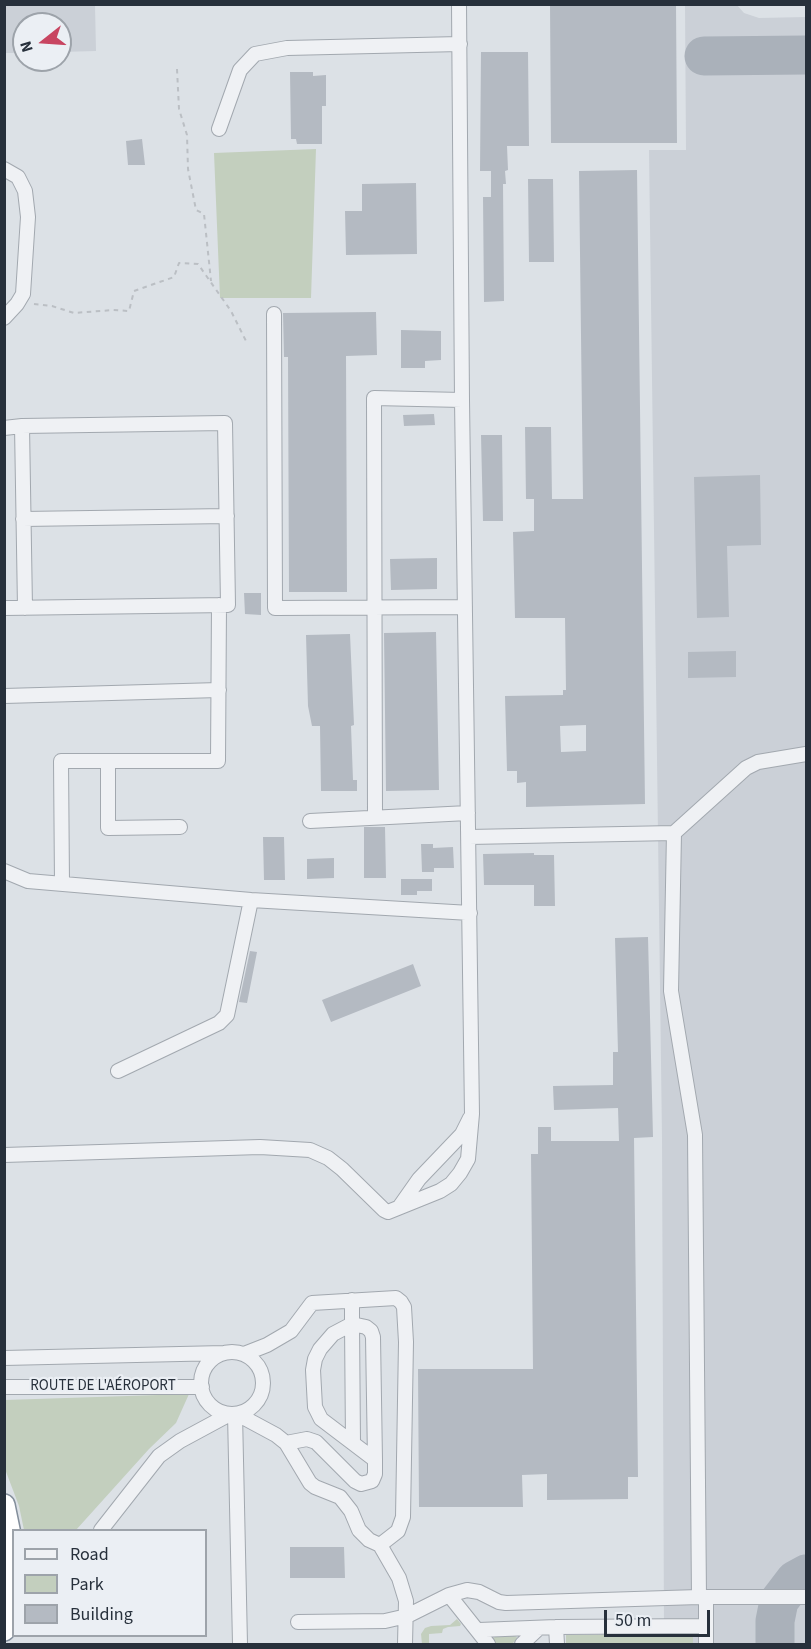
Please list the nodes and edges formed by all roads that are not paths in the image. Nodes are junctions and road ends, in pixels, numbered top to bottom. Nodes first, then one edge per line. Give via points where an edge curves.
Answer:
1 (459, 4) edge
2 (460, 44) junction
3 (219, 129) dead end
4 (4, 169) edge
5 (274, 314) dead end
6 (4, 318) edge
7 (462, 400) junction
8 (22, 426) junction
9 (4, 428) edge
10 (227, 516) junction
11 (24, 519) junction
12 (219, 605) junction
13 (465, 607) junction
14 (4, 608) edge
15 (25, 608) junction
16 (375, 608) junction
17 (219, 690) junction
18 (4, 696) edge
19 (807, 754) edge
20 (108, 761) junction
21 (468, 813) junction
22 (375, 817) junction
23 (310, 821) dead end
24 (180, 827) dead end
25 (674, 833) junction
26 (469, 837) junction
27 (4, 871) edge
28 (62, 884) junction
29 (251, 900) junction
30 (470, 913) junction
31 (118, 1071) dead end
32 (472, 1114) junction
33 (4, 1155) edge
34 (399, 1208) junction
35 (352, 1300) junction
36 (352, 1324) junction
37 (224, 1353) junction
38 (244, 1354) junction
39 (4, 1358) edge
40 (4, 1387) edge
41 (201, 1387) junction
42 (234, 1414) junction
43 (286, 1443) junction
44 (353, 1443) junction
45 (375, 1460) junction
46 (4, 1505) edge
47 (101, 1529) edge
48 (380, 1545) junction
49 (449, 1595) junction
50 (8, 1596) edge
51 (702, 1597) junction
52 (807, 1597) edge
53 (407, 1616) junction
54 (297, 1622) dead end
55 (8, 1626) edge
56 (706, 1626) junction
57 (556, 1627) junction
58 (538, 1628) junction
59 (478, 1630) junction
60 (240, 1644) edge
61 (405, 1644) edge
62 (488, 1644) edge
63 (522, 1644) edge
64 (557, 1644) edge
65 (706, 1644) edge

1 - 2 street
2 - 3 street via 287,48 255,54 240,70
2 - 7 street
4 - 6 street via 18,177 25,191 28,217 21,298
5 - 16 street via 275,608
7 - 13 street
7 - 16 street via 374,398
8 - 9 street
8 - 10 street via 225,423
8 - 11 street
10 - 11 street
10 - 12 street via 228,605
11 - 15 street
12 - 15 street
12 - 17 street
13 - 16 street
13 - 21 street
14 - 15 street
16 - 22 street
17 - 18 street
17 - 20 street via 218,761
19 - 25 street via 758,762 747,768
20 - 24 street via 108,828
20 - 28 street via 62,761
21 - 22 street
21 - 26 street
22 - 23 street
25 - 26 street
25 - 51 street via 671,991 695,1134
26 - 30 street
27 - 28 street via 27,881
28 - 29 street
29 - 30 street
29 - 31 street via 227,1015 219,1023
30 - 32 street
32 - 34 street via 462,1134 418,1179
32 - 34 street via 468,1159 460,1173 440,1191
33 - 34 street via 289,1147 328,1158 384,1210
35 - 36 street
35 - 38 street via 312,1303 291,1331
35 - 48 street via 396,1298 404,1307 404,1517 398,1531
36 - 44 street
36 - 44 street via 333,1334 320,1349 313,1370 316,1413
36 - 45 street via 366,1327 373,1337
37 - 38 street
37 - 39 street
37 - 41 street via 206,1366
38 - 42 street via 258,1366 264,1385 255,1404
40 - 41 street, ROUTE DE L'AÉROPORT
41 - 42 street via 214,1408
42 - 43 street
42 - 47 street via 159,1456
42 - 60 street
43 - 45 street via 307,1439 316,1442 361,1484 372,1481
43 - 48 street via 310,1483 340,1497 359,1530
44 - 45 street
46 - 50 highway via 11,1539
48 - 53 street via 399,1578
49 - 51 street via 475,1590 506,1603
49 - 53 street
49 - 59 street
50 - 55 highway
51 - 52 street
51 - 56 street
53 - 54 street via 385,1621
53 - 61 street
56 - 57 street
56 - 65 street
57 - 58 street
57 - 64 street
58 - 59 street
58 - 63 street
59 - 62 street

